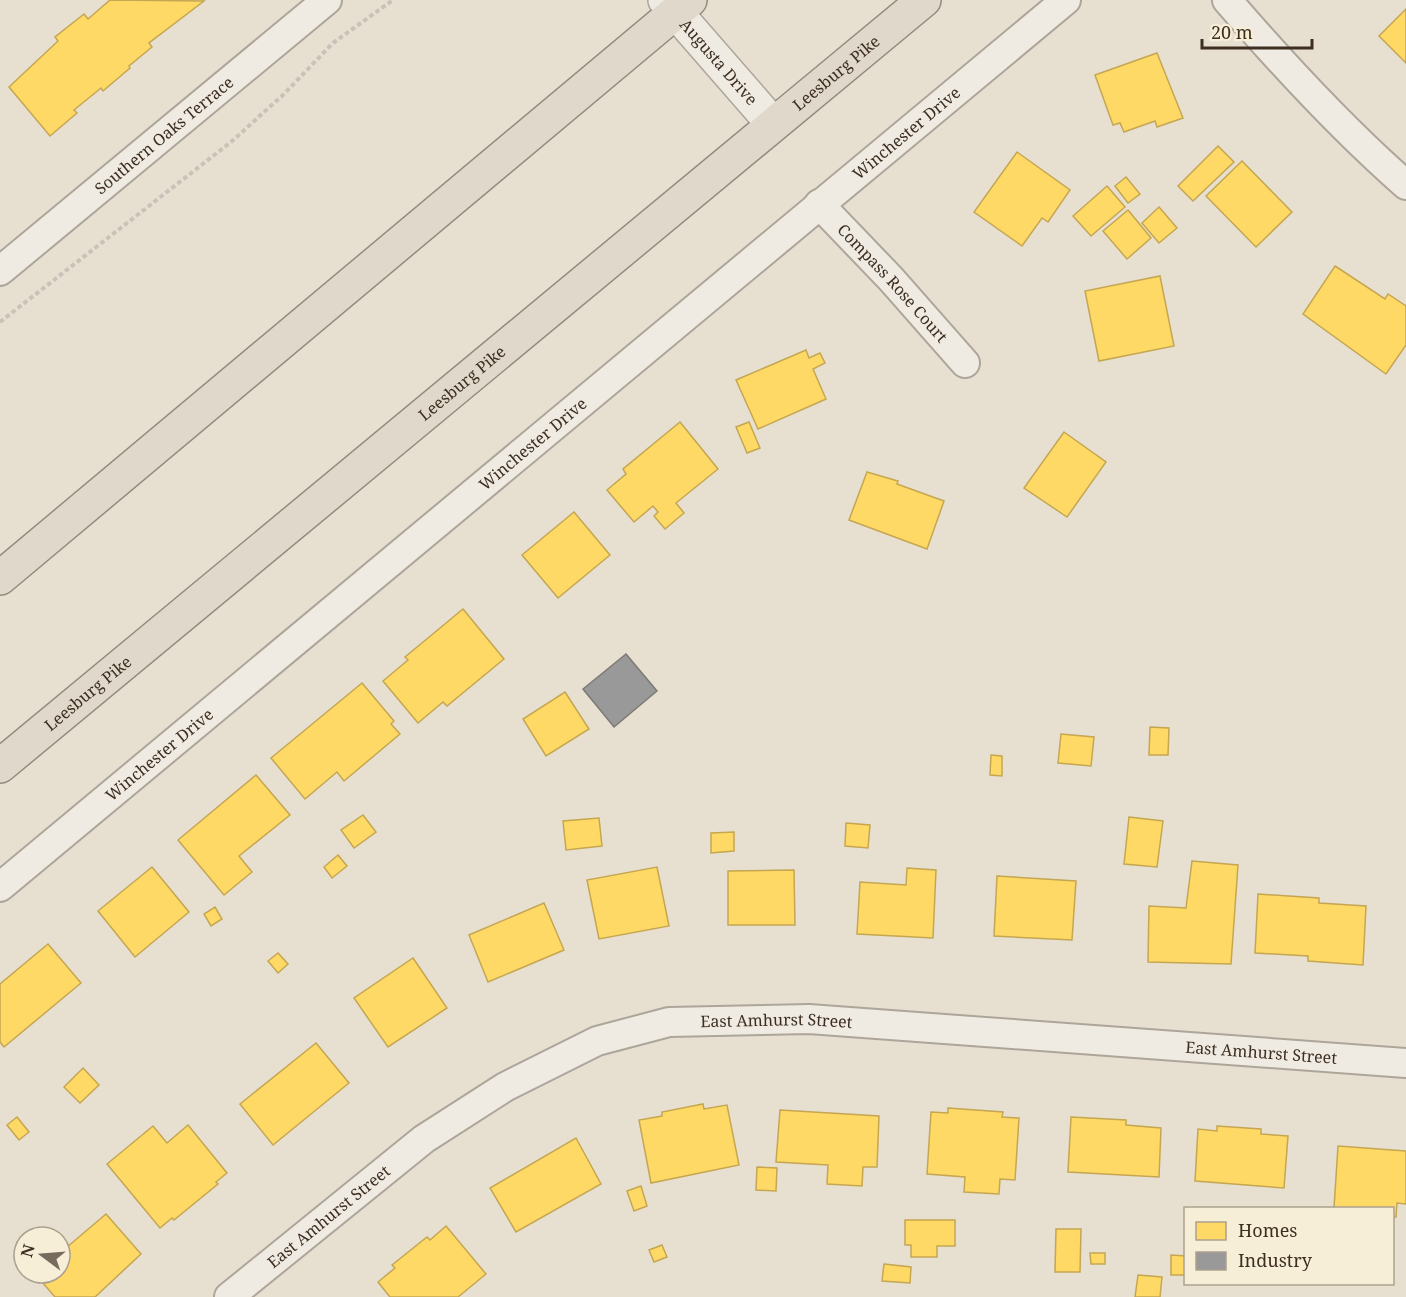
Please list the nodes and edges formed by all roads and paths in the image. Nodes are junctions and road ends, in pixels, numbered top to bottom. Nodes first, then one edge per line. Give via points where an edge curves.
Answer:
1 (327, 0) edge
2 (393, 0) edge
3 (924, 0) edge
4 (1066, 0) edge
5 (1227, 0) edge
6 (677, 4) edge
7 (772, 124) junction
8 (1406, 185) edge
9 (819, 204) junction
10 (0, 271) edge
11 (0, 322) edge
12 (965, 363) dead end
13 (0, 578) edge
14 (0, 766) edge
15 (0, 887) edge
16 (1406, 1063) edge
17 (229, 1297) edge

1 - 10 street, Southern Oaks Terrace
2 - 11 path via 333,43 231,142
3 - 7 highway, Leesburg Pike
4 - 9 street, Winchester Drive
5 - 8 street via 1289,72
6 - 7 street, Augusta Drive
6 - 13 highway
7 - 14 highway, Leesburg Pike
9 - 12 street, Compass Rose Court
9 - 15 street, Winchester Drive
16 - 17 street, East Amhurst Street via 809,1019 669,1022 597,1041 505,1087 424,1139

